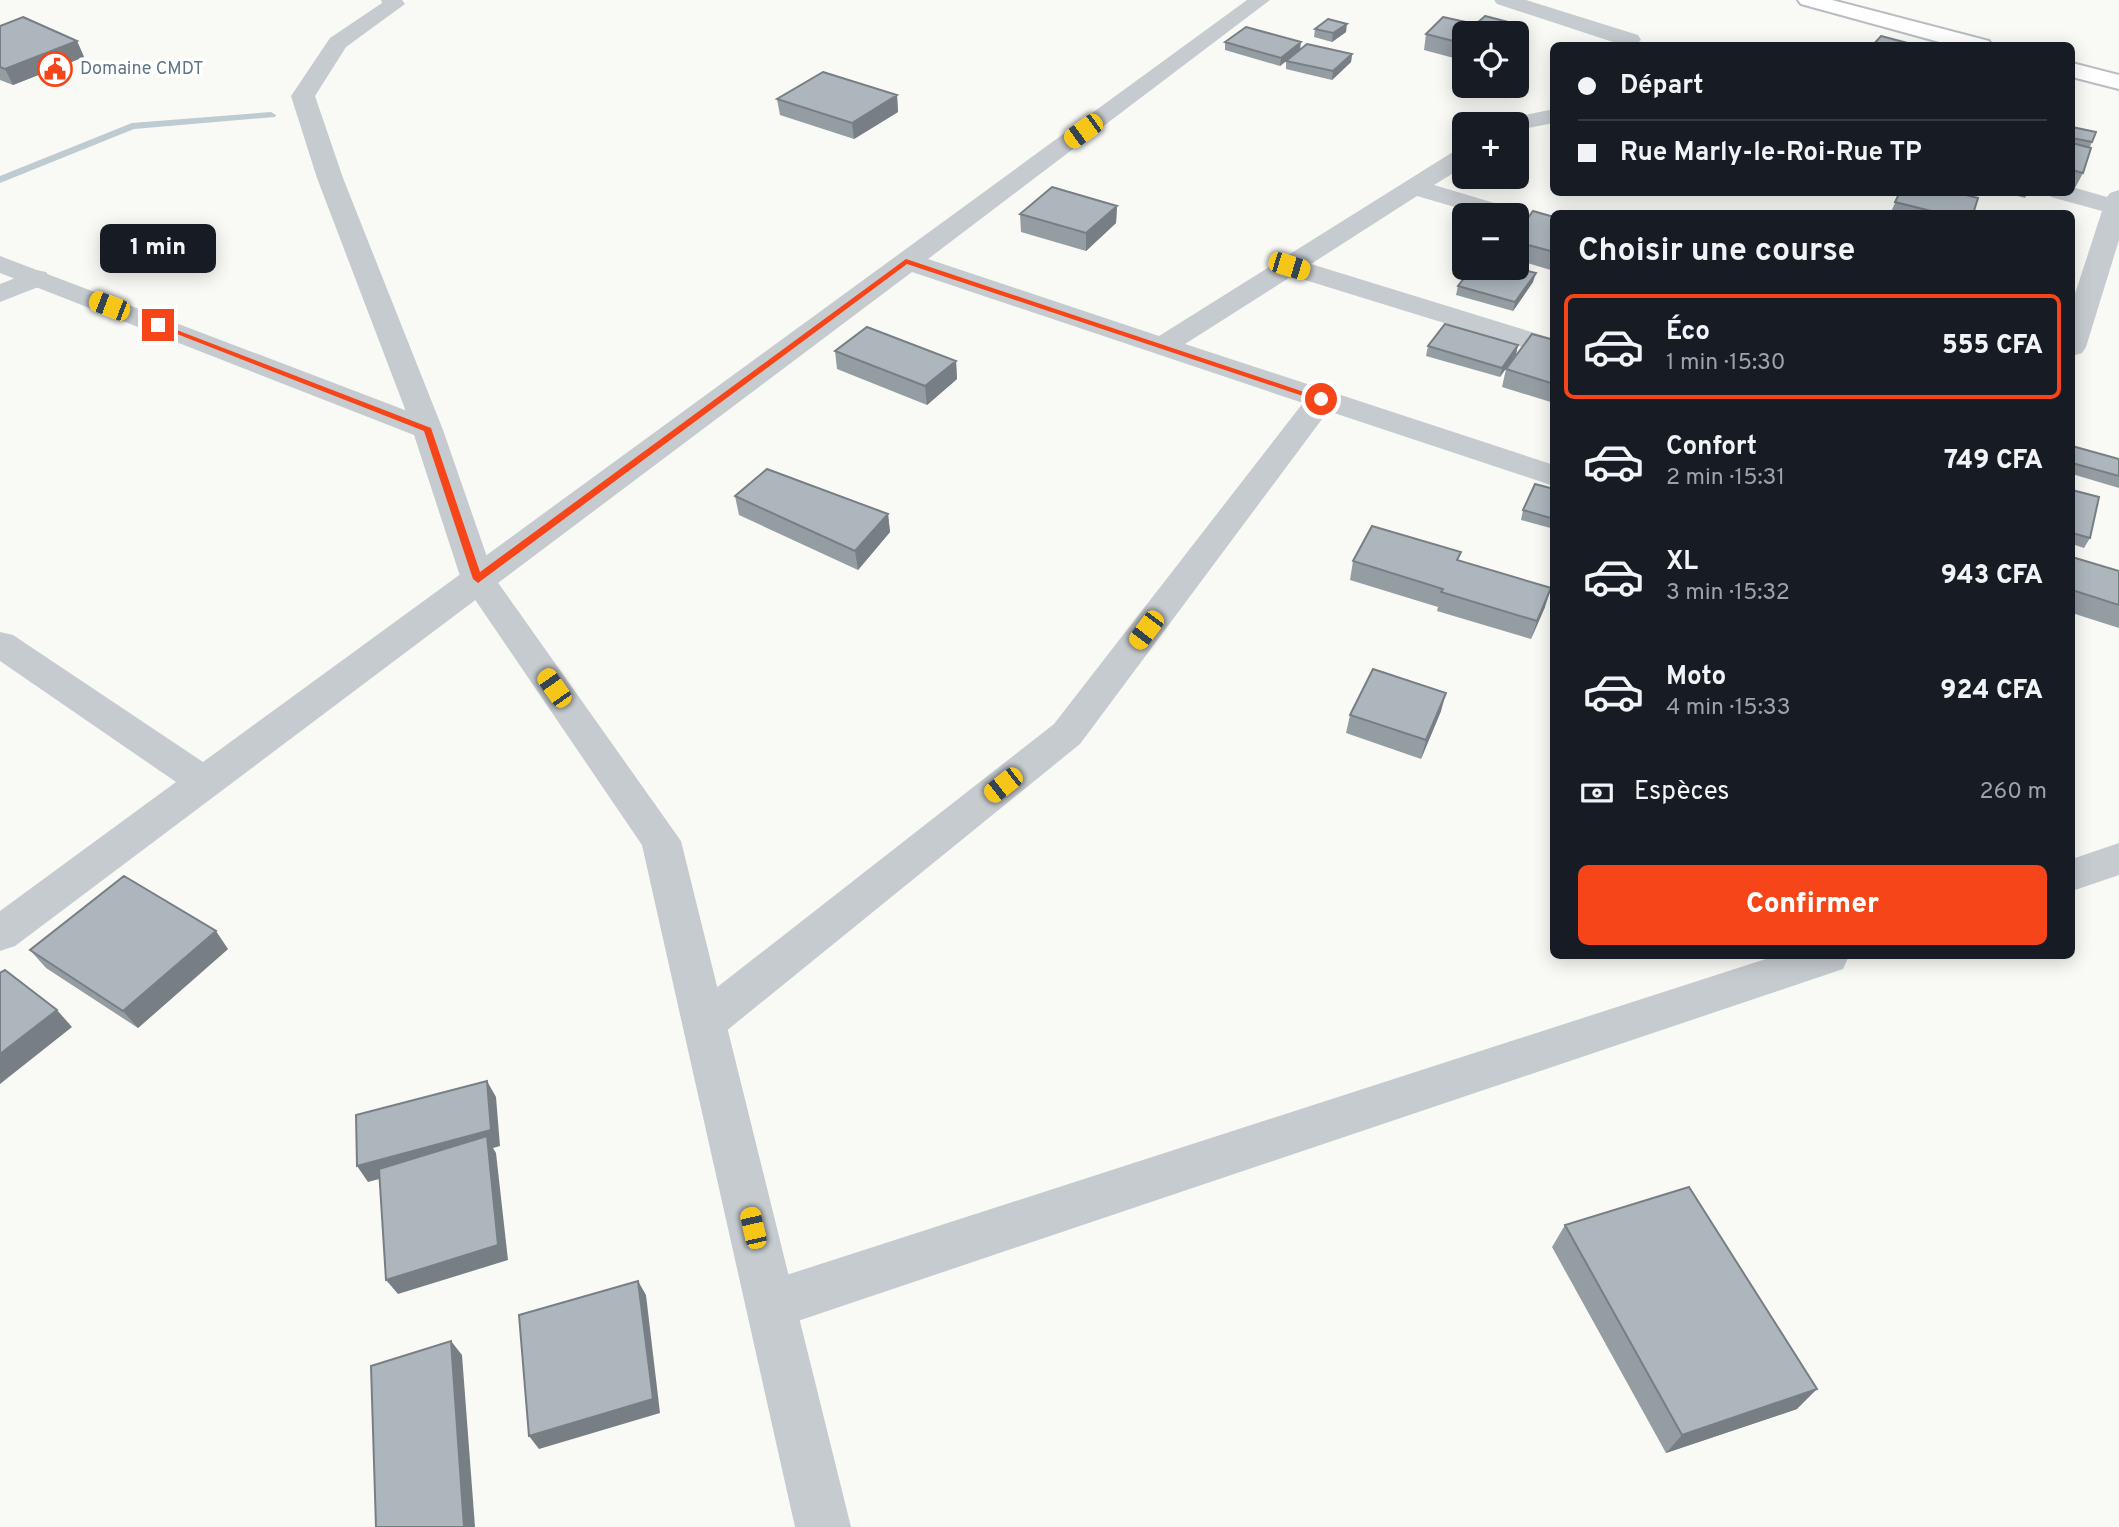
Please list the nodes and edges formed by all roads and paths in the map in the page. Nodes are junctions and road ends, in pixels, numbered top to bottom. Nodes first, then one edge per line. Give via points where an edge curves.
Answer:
1 (391, 0) edge
2 (1259, 0) edge
3 (1504, 0) edge
4 (1808, 0) edge
5 (1630, 40) dead end
6 (1966, 42) edge
7 (2075, 71) edge
8 (2119, 82) edge
9 (1550, 117) edge
10 (1529, 121) edge
11 (1452, 163) edge
12 (1413, 187) junction
13 (2074, 196) edge
14 (1468, 203) edge
15 (2117, 208) edge
16 (906, 261) junction
17 (0, 264) edge
18 (1289, 266) junction
19 (36, 278) junction
20 (0, 294) edge
21 (2075, 338) edge
22 (1161, 347) junction
23 (1550, 347) edge
24 (1321, 399) junction
25 (428, 430) junction
26 (1550, 475) edge
27 (478, 579) junction
28 (0, 644) edge
29 (204, 782) junction
30 (2119, 859) edge
31 (2075, 874) edge
32 (0, 934) edge
33 (1819, 959) edge
34 (704, 1023) junction
35 (771, 1305) junction
36 (824, 1527) edge

1 - 25 street via 394,5 338,43 303,96
2 - 16 street
3 - 5 street
4 - 6 main road
7 - 8 main road
9 - 10 street
11 - 12 street
12 - 14 street
12 - 18 street
13 - 15 street
15 - 21 street
16 - 22 street
16 - 27 street
17 - 19 street
18 - 22 street
18 - 23 street
19 - 20 street
19 - 25 street
22 - 24 street
24 - 26 street
24 - 34 street via 1067,734
25 - 27 street
27 - 29 street
27 - 34 street via 661,841
28 - 29 street
29 - 32 street
30 - 31 street
33 - 35 street
34 - 35 street
35 - 36 street

